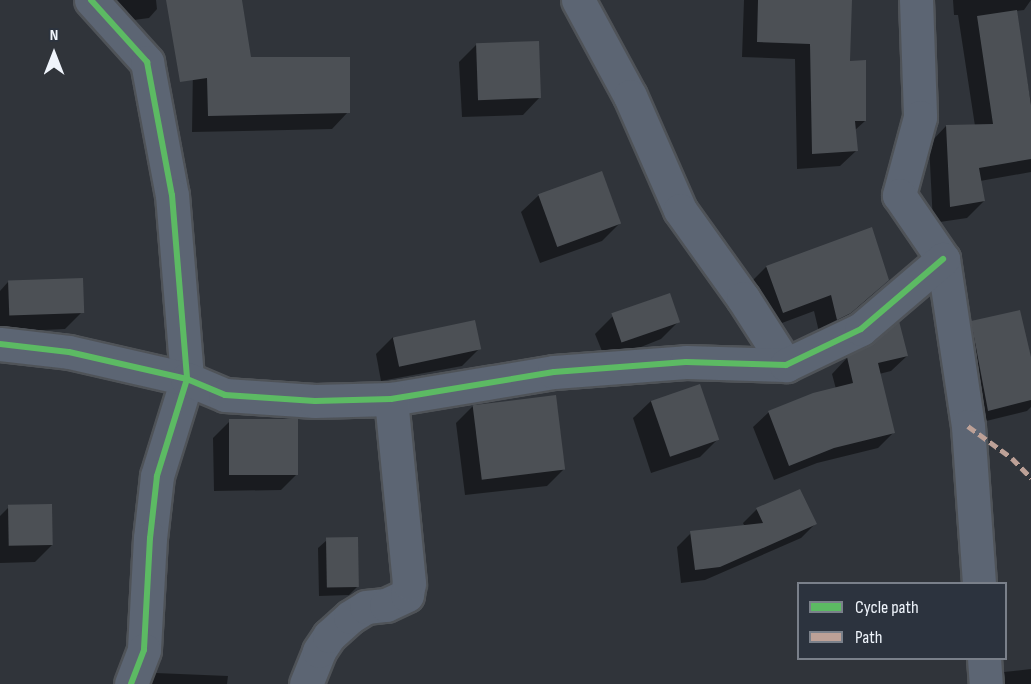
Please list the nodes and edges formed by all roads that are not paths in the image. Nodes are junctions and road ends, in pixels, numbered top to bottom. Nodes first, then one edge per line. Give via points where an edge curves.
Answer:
1 (91, 0) edge
2 (578, 0) edge
3 (916, 0) edge
4 (943, 259) junction
5 (0, 344) edge
6 (786, 365) junction
7 (187, 379) junction
8 (391, 399) junction
9 (979, 582) edge
10 (984, 660) edge
11 (131, 684) edge
12 (306, 684) edge
13 (986, 684) edge

1 - 7 street via 147,62 171,195
2 - 6 street via 630,96 680,210
3 - 4 street via 920,117 900,195
4 - 6 street via 861,329
4 - 9 street via 968,426
5 - 7 street via 69,352
6 - 8 street via 686,362 554,372
7 - 8 street via 225,395 275,400
7 - 11 street via 157,476 144,650
8 - 12 street via 407,595 350,616 319,651
10 - 13 street

